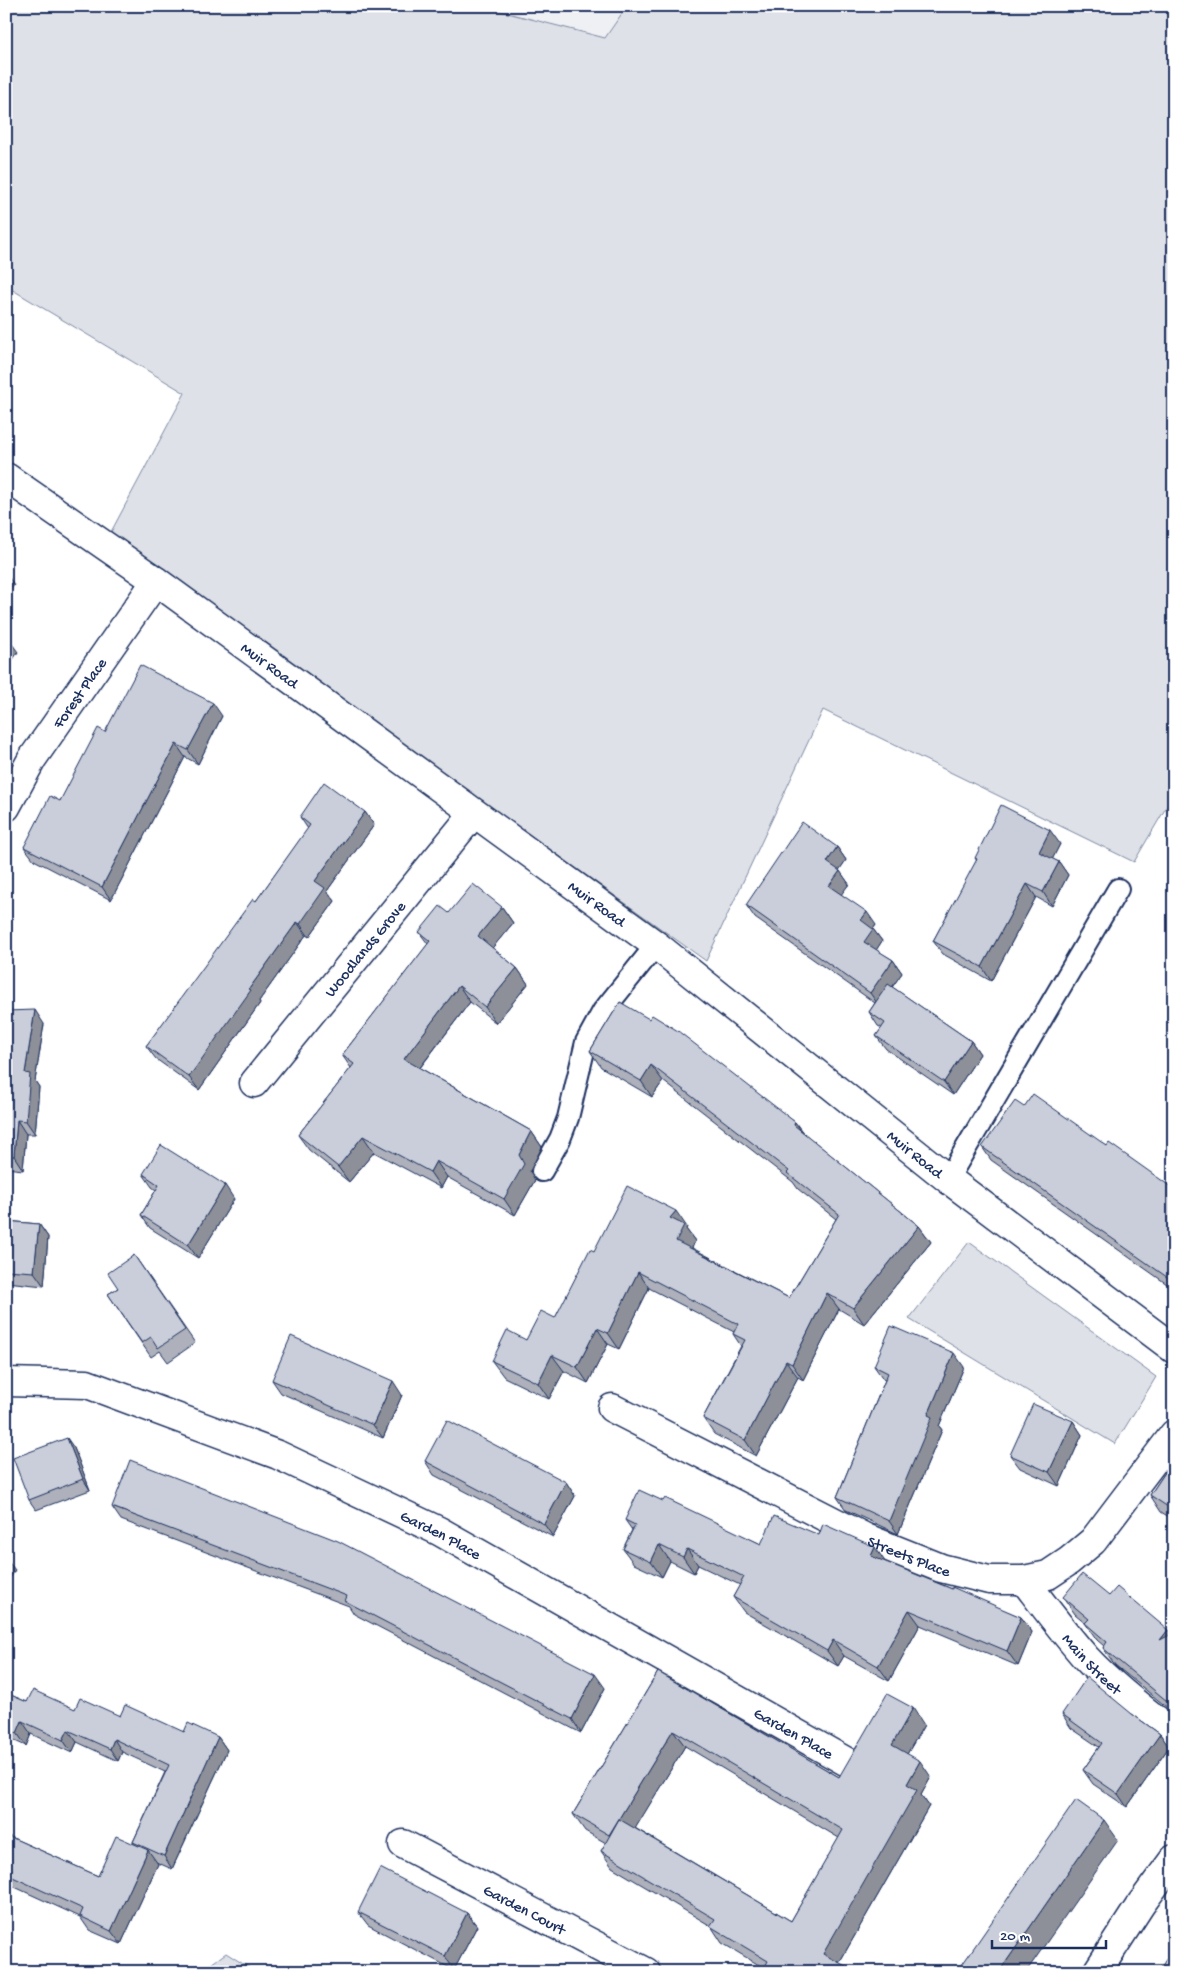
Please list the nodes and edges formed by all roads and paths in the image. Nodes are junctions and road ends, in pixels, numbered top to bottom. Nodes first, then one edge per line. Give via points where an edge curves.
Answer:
1 (6, 477) edge
2 (156, 582) junction
3 (6, 807) edge
4 (474, 813) junction
5 (1118, 889) dead end
6 (656, 945) junction
7 (254, 1083) dead end
8 (542, 1171) dead end
9 (948, 1179) junction
10 (1174, 1349) edge
11 (6, 1382) edge
12 (612, 1408) dead end
13 (1174, 1434) edge
14 (1024, 1580) junction
15 (1174, 1732) edge
16 (847, 1762) edge
17 (403, 1844) dead end
18 (1174, 1859) edge
19 (646, 1972) edge
20 (1098, 1972) edge

1 - 2 street, Muir Road
2 - 3 street, Forest Place via 32,759
2 - 4 street, Muir Road
4 - 6 street, Muir Road
4 - 7 street, Woodlands Grove
5 - 9 lane
6 - 8 lane via 603,1011 586,1042 568,1118
6 - 9 street, Muir Road
9 - 10 street, Muir Road
11 - 16 street, Garden Place via 87,1384 278,1454 439,1531
12 - 14 street, Streets Place via 895,1551 941,1568 989,1580
13 - 14 street, Streets Place via 1094,1541 1048,1575
14 - 15 street, Main Street via 1087,1659 1135,1704
17 - 19 street, Garden Court
18 - 20 street

